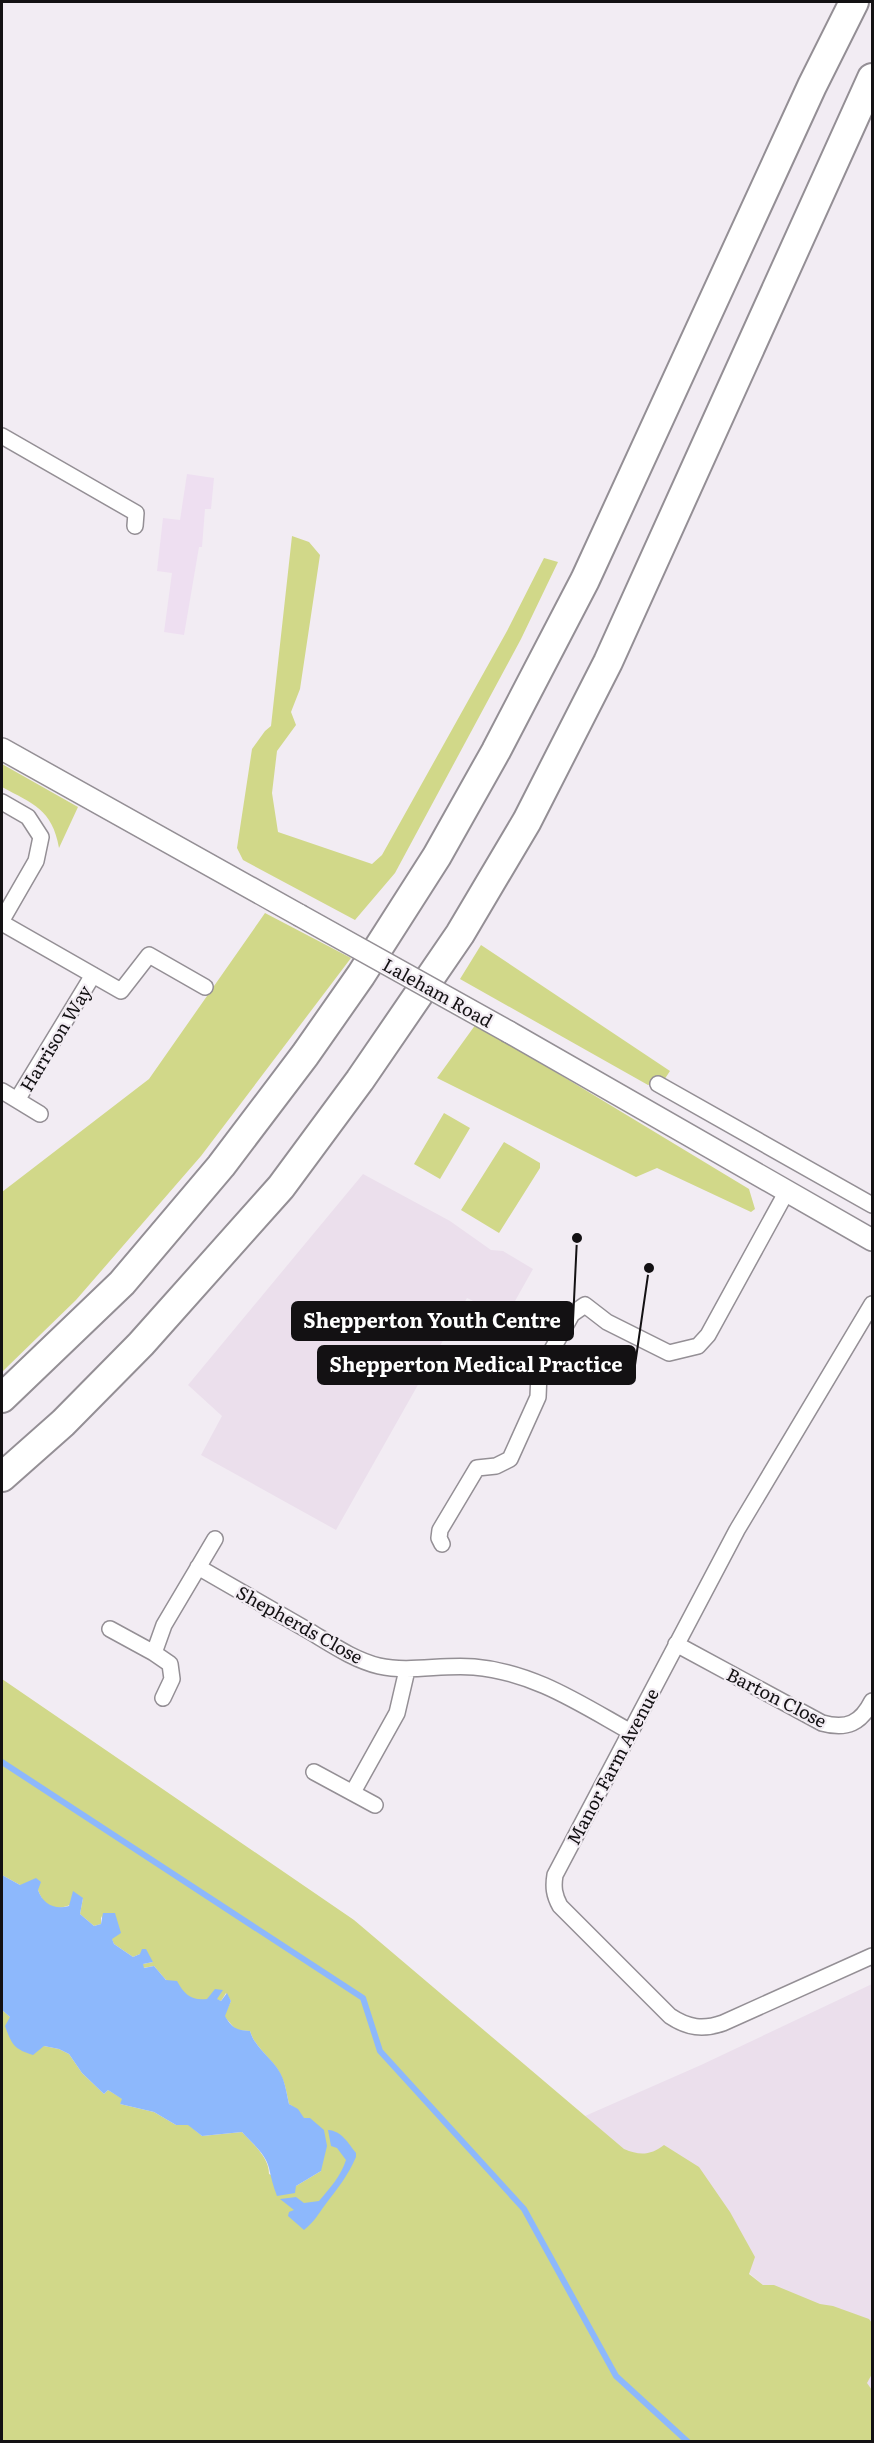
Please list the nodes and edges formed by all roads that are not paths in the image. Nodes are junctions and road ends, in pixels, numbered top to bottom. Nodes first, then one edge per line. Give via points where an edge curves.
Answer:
1 (854, 2) edge
2 (873, 78) edge
3 (2, 436) edge
4 (135, 526) dead end
5 (2, 749) edge
6 (2, 802) edge
7 (2, 922) edge
8 (93, 975) junction
9 (205, 987) dead end
10 (658, 1084) dead end
11 (2, 1091) edge
12 (17, 1100) junction
13 (40, 1114) dead end
14 (787, 1191) junction
15 (873, 1205) edge
16 (873, 1240) edge
17 (873, 1304) edge
18 (2, 1398) edge
19 (2, 1477) edge
20 (215, 1539) dead end
21 (442, 1544) dead end
22 (198, 1567) junction
23 (110, 1629) dead end
24 (676, 1644) junction
25 (154, 1653) junction
26 (407, 1670) junction
27 (163, 1698) dead end
28 (873, 1701) edge
29 (629, 1731) junction
30 (314, 1772) dead end
31 (353, 1792) junction
32 (375, 1805) dead end
33 (873, 1956) edge

1 - 18 highway via 585,580 437,856 361,975 221,1166 122,1283
2 - 19 highway via 608,662 527,821 460,934 281,1187 141,1344 63,1423
3 - 4 street via 136,513
5 - 14 main road, Laleham Road, bridge
6 - 7 street via 28,817 41,837 36,861
7 - 8 street, Harrison Way
8 - 9 street, Harrison Way via 121,991 149,955
8 - 12 street, Harrison Way
10 - 15 street
11 - 12 street, Harrison Way
12 - 13 street, Harrison Way
14 - 16 main road, Laleham Road
14 - 21 street via 708,1335 698,1346 669,1353 607,1322 585,1305 572,1314 539,1373 538,1397 510,1460 477,1468 440,1530
17 - 24 street, Manor Farm Avenue via 737,1530
20 - 22 street
22 - 25 street via 164,1625
22 - 26 street, Shepherds Close via 349,1654 377,1666
23 - 25 street
24 - 28 street, Barton Close via 822,1723 836,1727 850,1724 862,1717
24 - 29 street, Manor Farm Avenue
25 - 27 street via 170,1664 172,1679
26 - 29 street, Shepherds Close via 475,1667 510,1673 543,1683
26 - 31 street via 397,1713
29 - 33 street, Manor Farm Avenue via 555,1875 555,1896 560,1906 670,2016 682,2024 708,2028
30 - 31 street
31 - 32 street

